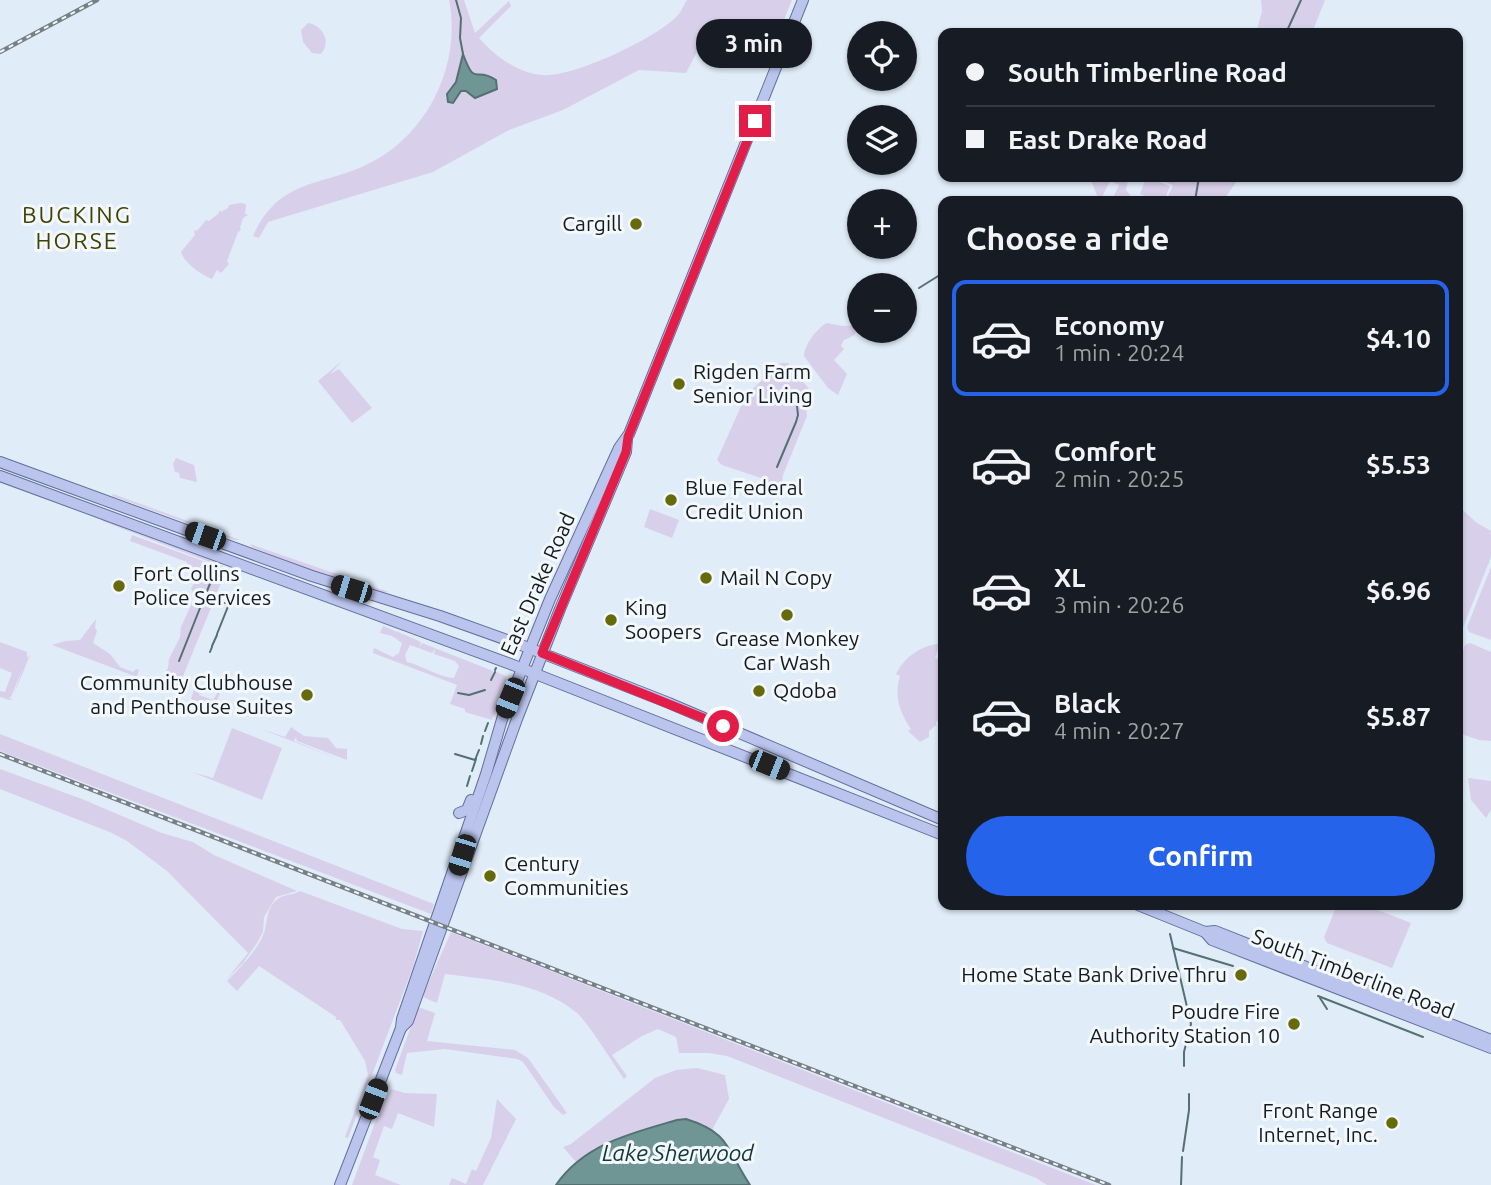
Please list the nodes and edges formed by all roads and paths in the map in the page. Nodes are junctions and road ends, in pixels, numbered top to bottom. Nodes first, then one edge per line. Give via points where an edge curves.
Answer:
1 (803, 0) edge
2 (628, 437) junction
3 (0, 462) edge
4 (611, 467) junction
5 (0, 476) edge
6 (597, 522) junction
7 (174, 539) junction
8 (242, 549) junction
9 (237, 562) junction
10 (312, 576) junction
11 (530, 648) junction
12 (542, 653) junction
13 (522, 668) junction
14 (534, 673) junction
15 (491, 759) junction
16 (459, 813) dead end
17 (938, 818) edge
18 (476, 820) junction
19 (938, 833) edge
20 (1150, 910) edge
21 (1205, 932) junction
22 (420, 966) junction
23 (420, 1002) junction
24 (401, 1028) junction
25 (1491, 1040) edge
26 (1491, 1048) edge
27 (340, 1185) edge

1 - 2 main road, East Drake Road
2 - 4 main road, East Drake Road
2 - 6 main road, East Drake Road
3 - 8 main road
4 - 6 main road via 594,517
4 - 11 main road, East Drake Road
5 - 7 main road
6 - 12 main road, East Drake Road
7 - 8 main road via 234,555
7 - 9 main road
8 - 10 main road
9 - 10 main road via 243,558 297,576
9 - 13 main road
10 - 11 main road
11 - 12 main road
11 - 13 main road, East Drake Road
12 - 14 main road, East Drake Road
12 - 17 main road
13 - 14 main road
13 - 15 main road, East Drake Road
14 - 18 main road, East Drake Road
14 - 19 main road
15 - 16 main road via 467,810
15 - 18 main road
18 - 22 main road, East Drake Road
18 - 23 main road, East Drake Road
20 - 21 main road, South Timberline Road
21 - 25 main road, South Timberline Road via 1215,931
21 - 26 main road, South Timberline Road via 1212,940
22 - 23 main road via 415,994
22 - 24 main road, East Drake Road
23 - 24 main road, East Drake Road
24 - 27 main road, East Drake Road

